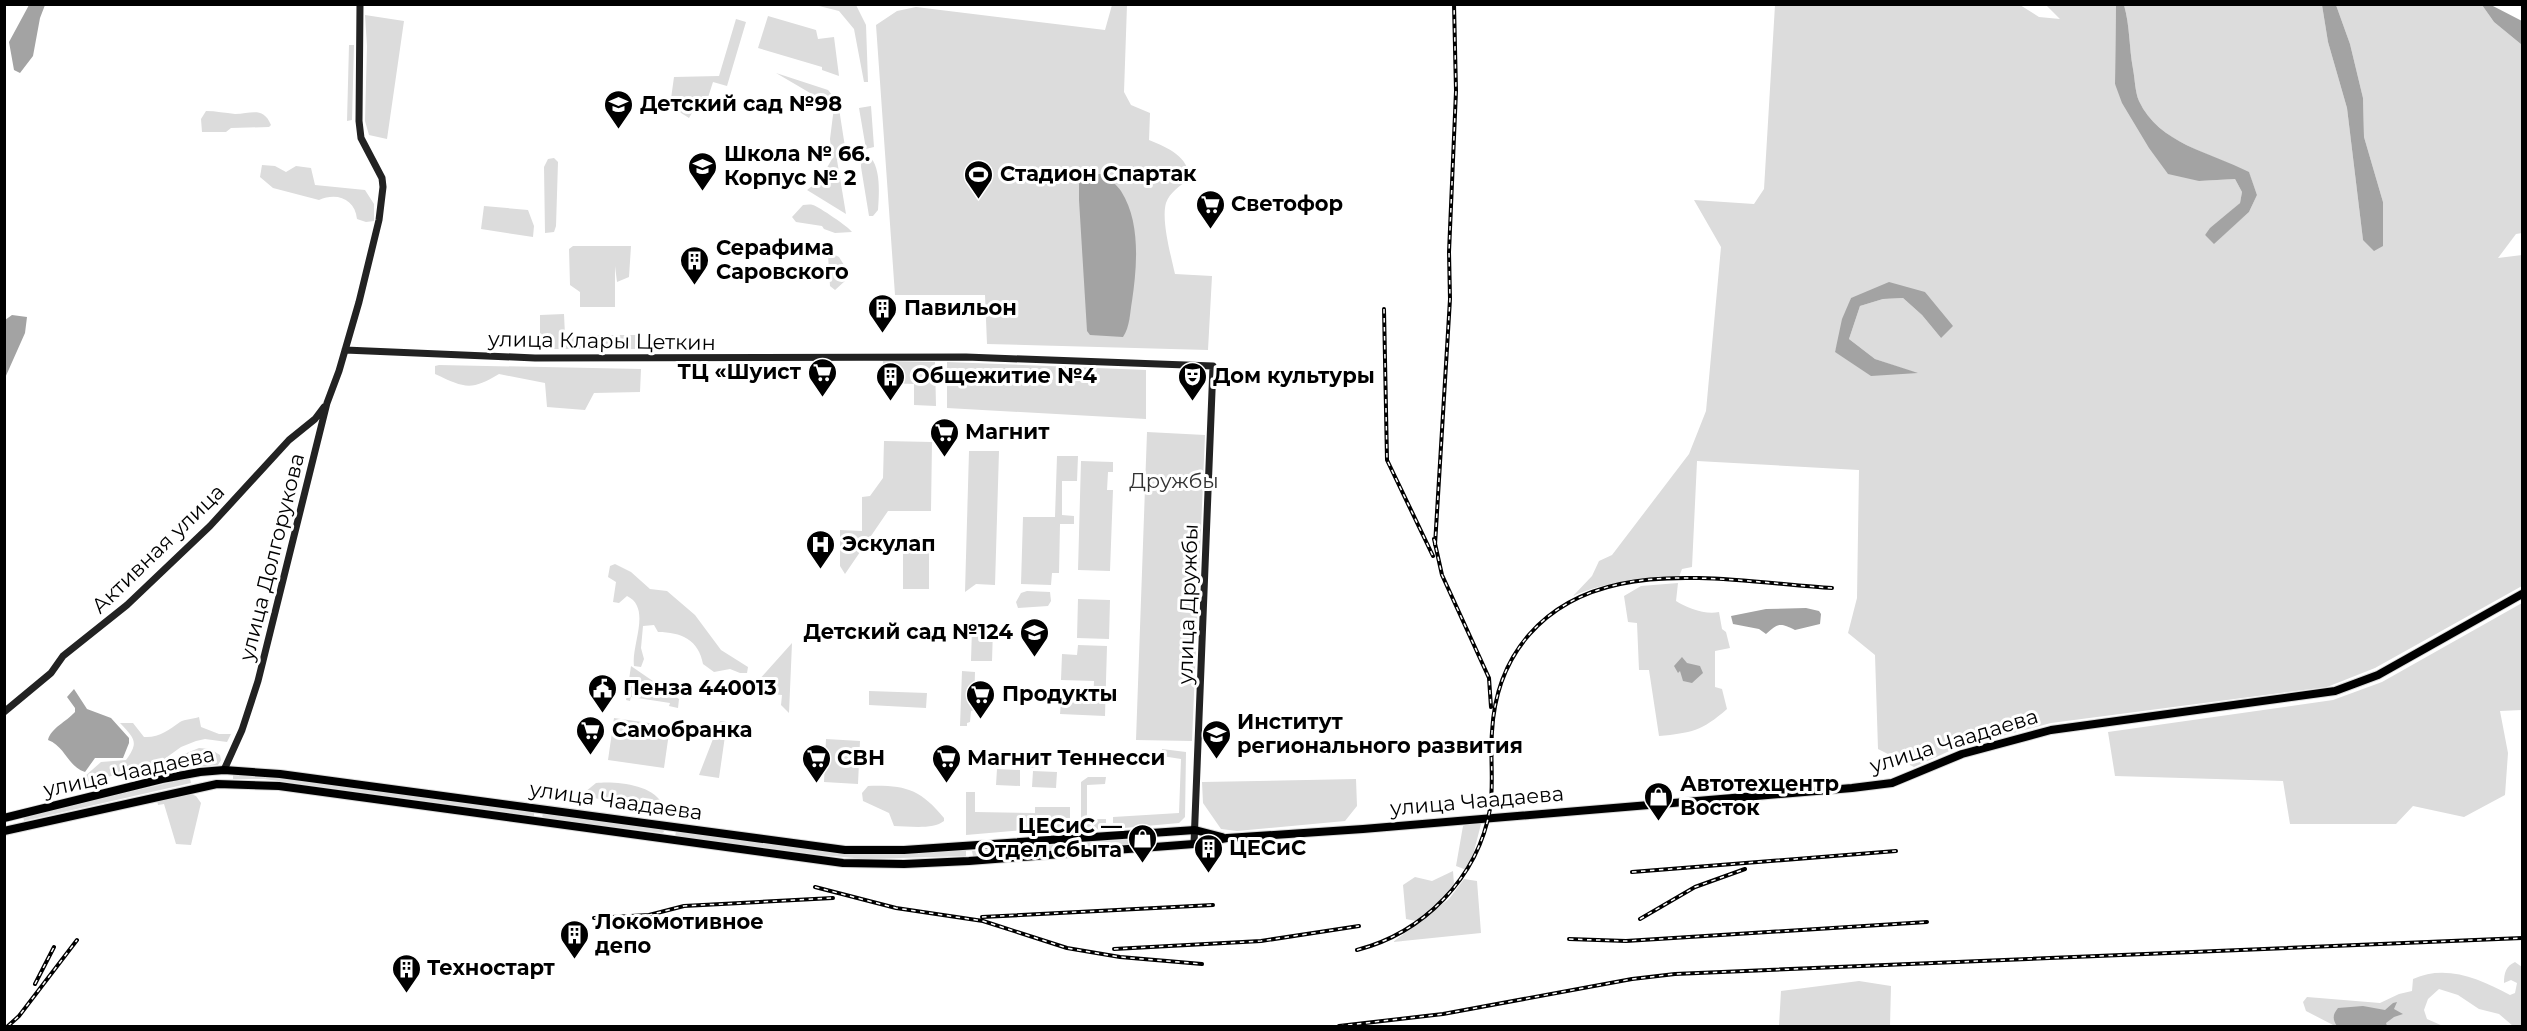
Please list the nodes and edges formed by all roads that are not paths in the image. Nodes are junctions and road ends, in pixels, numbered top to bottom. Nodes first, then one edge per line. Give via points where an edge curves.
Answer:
1 (360, 4) edge
2 (345, 350) junction
3 (1213, 366) joint
4 (327, 403) junction
5 (2523, 594) edge
6 (4, 712) edge
7 (224, 770) junction
8 (217, 784) junction
9 (16, 815) junction
10 (4, 818) edge
11 (20, 827) junction
12 (1195, 830) junction
13 (4, 831) edge
14 (1227, 838) junction
15 (1194, 844) junction

1 - 2 main road via 358,121 361,138 383,187 379,220
2 - 3 main road, улица Клары Цеткин via 535,358 966,357
2 - 4 main road, улица Долгорукова
3 - 12 main road, улица Дружбы
4 - 6 main road, Активная улица via 210,526 127,605 63,656 51,672
4 - 7 main road, улица Долгорукова via 250,706
5 - 14 main road, улица Чаадаева via 2378,675 2335,692 2052,730 1962,754 1892,783
7 - 8 main road
7 - 9 main road, улица Чаадаева via 162,779
7 - 12 main road, улица Чаадаева via 280,774 845,850 904,850
8 - 11 main road, улица Чаадаева
8 - 15 main road, улица Чаадаева via 279,786 843,863 969,861
9 - 10 main road, улица Чаадаева
9 - 11 main road
11 - 13 main road, улица Чаадаева
12 - 14 main road, улица Чаадаева
12 - 15 main road, улица Дружбы
14 - 15 main road, улица Чаадаева

